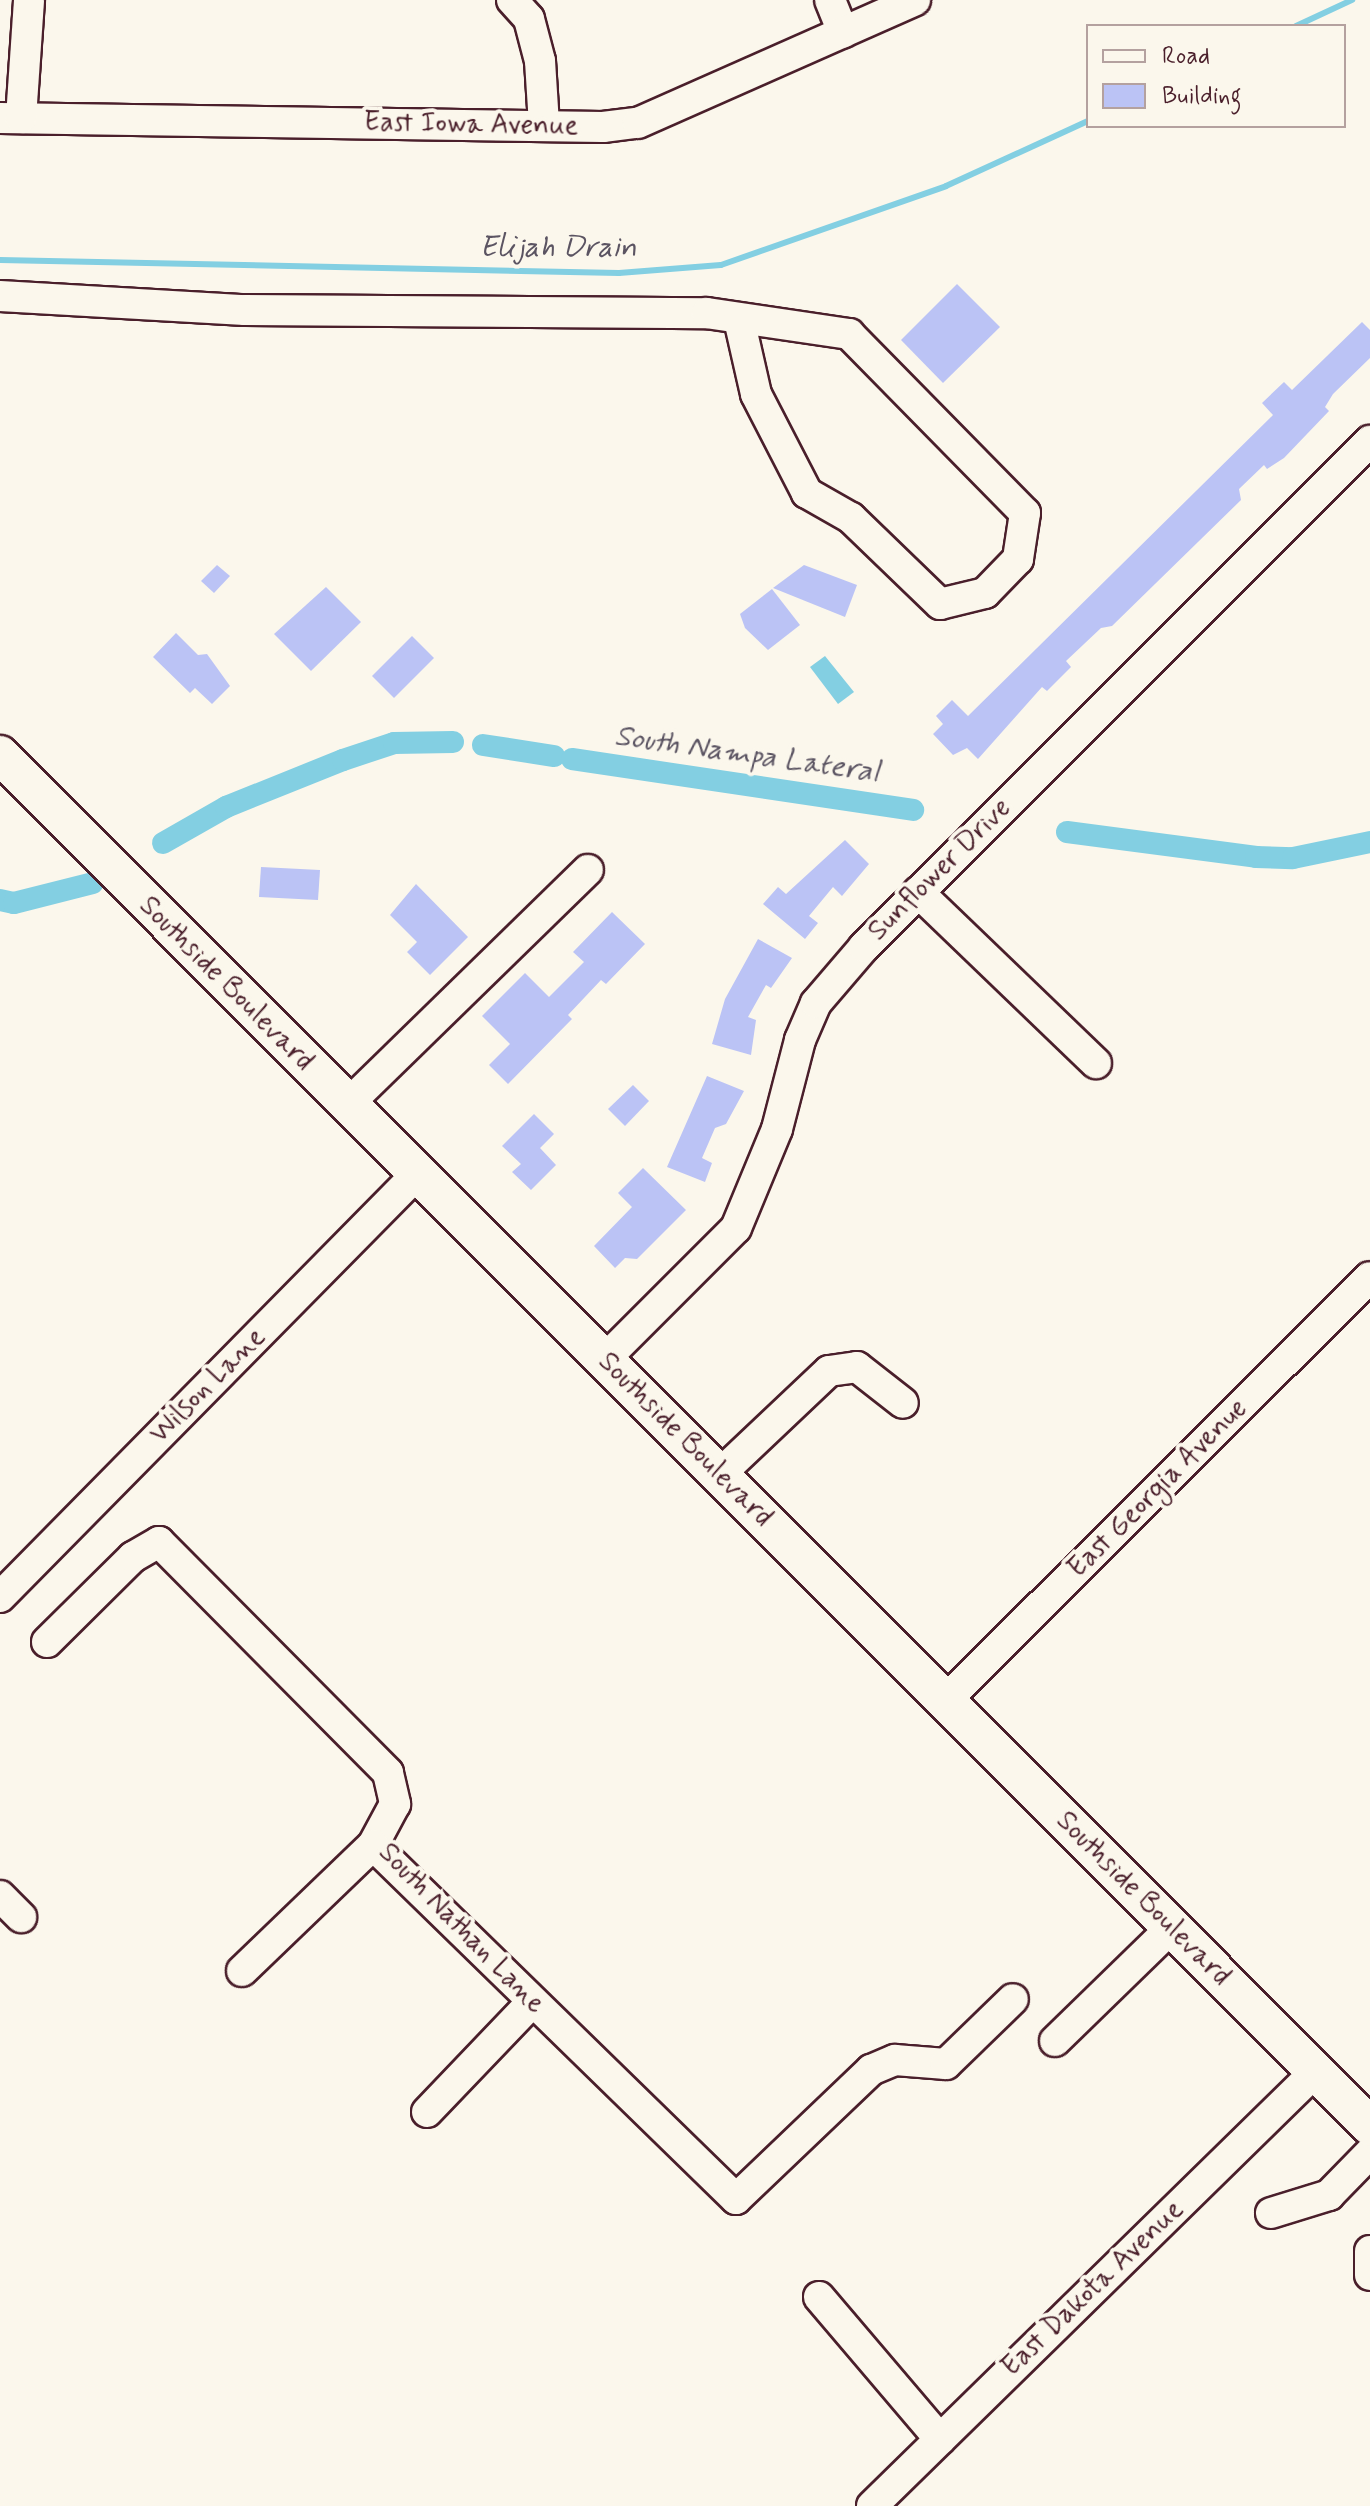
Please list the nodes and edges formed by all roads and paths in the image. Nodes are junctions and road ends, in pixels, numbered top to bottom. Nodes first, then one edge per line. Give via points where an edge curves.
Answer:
1 (29, 0) edge
2 (512, 0) edge
3 (830, 0) edge
4 (915, 0) edge
5 (843, 33) junction
6 (11, 118) edge
7 (544, 125) junction
8 (0, 296) edge
9 (739, 319) junction
10 (1370, 441) edge
11 (0, 755) edge
12 (588, 870) dead end
13 (918, 892) junction
14 (1096, 1063) dead end
15 (346, 1106) junction
16 (415, 1176) junction
17 (1370, 1277) edge
18 (605, 1359) junction
19 (903, 1403) dead end
20 (720, 1474) junction
21 (0, 1597) edge
22 (47, 1642) dead end
23 (945, 1701) junction
24 (373, 1845) junction
25 (1171, 1928) junction
26 (242, 1971) dead end
27 (1013, 1999) dead end
28 (532, 2002) junction
29 (1055, 2041) dead end
30 (1315, 2072) junction
31 (427, 2112) dead end
32 (1370, 2126) edge
33 (1370, 2153) edge
34 (1271, 2213) dead end
35 (1370, 2251) edge
36 (1370, 2275) edge
37 (819, 2297) dead end
38 (940, 2439) junction
39 (872, 2506) edge

1 - 6 street
2 - 7 street via 529,19 540,61
3 - 5 street
4 - 5 street, East Iowa Avenue
5 - 7 street, East Iowa Avenue via 638,123
6 - 7 street, East Iowa Avenue
8 - 9 street via 245,310 707,313
9 - 9 street via 849,334 1025,513 1018,559 985,593 940,604 851,518 807,493 756,394
10 - 13 street, Sunflower Drive
11 - 15 main road, Southside Boulevard
12 - 15 street
13 - 14 street
13 - 18 street, Sunflower Drive via 816,1003 800,1040 777,1129 736,1228
15 - 16 main road, Southside Boulevard
16 - 18 main road, Southside Boulevard
16 - 21 street, Wilson Lane
17 - 23 street, East Georgia Avenue
18 - 20 main road, Southside Boulevard
19 - 20 street via 857,1367 829,1371
20 - 23 main road, Southside Boulevard
22 - 24 street, South Nathan Lane via 133,1557 159,1542 388,1773 395,1804
23 - 25 main road, Southside Boulevard
24 - 26 street
24 - 28 street, South Nathan Lane
25 - 29 street
25 - 30 main road, Southside Boulevard
27 - 28 street, South Nathan Lane via 946,2064 895,2060 871,2070 736,2199
28 - 31 street
30 - 32 main road, Southside Boulevard
30 - 38 street, East Dakota Avenue
33 - 34 street via 1329,2195
35 - 36 street
37 - 38 street
38 - 39 street, East Dakota Avenue

